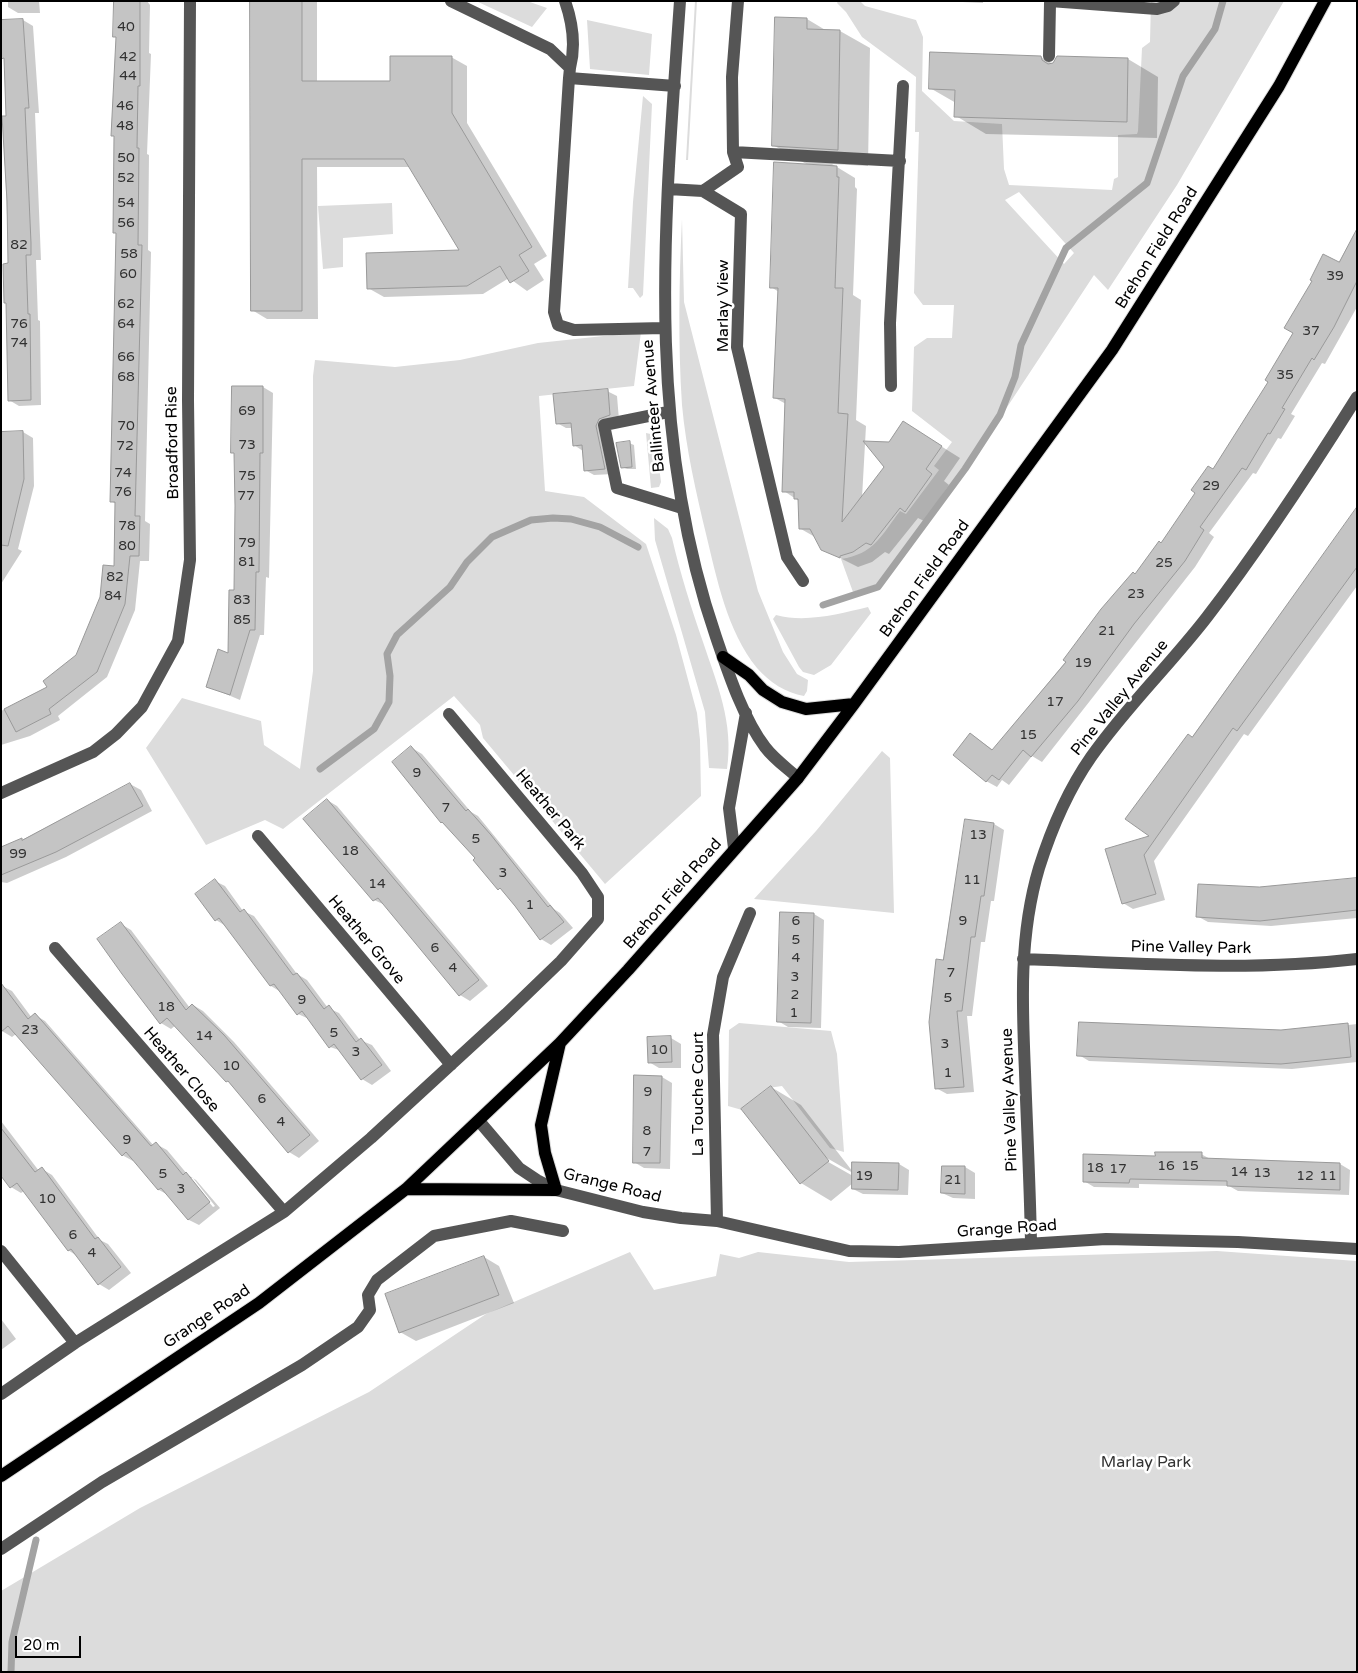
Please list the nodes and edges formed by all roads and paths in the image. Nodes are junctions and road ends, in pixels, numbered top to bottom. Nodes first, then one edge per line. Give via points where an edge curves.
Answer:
1 (190, 1) edge
2 (451, 1) edge
3 (565, 1) edge
4 (680, 1) edge
5 (738, 1) edge
6 (1174, 1) edge
7 (1325, 1) edge
8 (1050, 2) edge
9 (1049, 56) dead end
10 (569, 73) junction
11 (675, 86) junction
12 (903, 86) dead end
13 (733, 152) junction
14 (900, 162) junction
15 (668, 189) junction
16 (703, 192) junction
17 (664, 328) junction
18 (891, 386) dead end
19 (1357, 397) edge
20 (668, 412) junction
21 (682, 508) junction
22 (803, 581) dead end
23 (723, 657) junction
24 (854, 704) junction
25 (746, 713) junction
26 (449, 714) dead end
27 (798, 778) junction
28 (1, 793) edge
29 (258, 836) dead end
30 (734, 848) junction
31 (750, 913) dead end
32 (56, 948) dead end
33 (1023, 959) junction
34 (1357, 959) edge
35 (560, 1043) junction
36 (451, 1065) junction
37 (479, 1121) junction
38 (406, 1189) junction
39 (556, 1190) junction
40 (284, 1212) junction
41 (717, 1221) junction
42 (563, 1231) dead end
43 (1031, 1243) junction
44 (1357, 1249) edge
45 (1, 1251) edge
46 (75, 1343) junction
47 (1, 1394) edge
48 (1, 1476) edge
49 (1, 1549) edge

1 - 28 street, Broadford Rise via 190,560 178,641 142,707 116,734 93,752
2 - 10 street via 550,50
3 - 10 street via 573,29 574,50
4 - 11 street, Ballinteer Avenue
5 - 13 street via 732,77
6 - 8 street via 1157,9
7 - 24 main road, Brehon Field Road via 1279,86 1112,350
8 - 9 street
10 - 11 street
10 - 17 street via 554,312 558,325 574,330
11 - 15 street, Ballinteer Avenue
12 - 14 street
13 - 14 street
13 - 16 street via 738,167
14 - 18 street via 890,323
15 - 16 street
15 - 17 street, Ballinteer Avenue
16 - 22 street, Marlay View via 742,214 737,347 787,557
17 - 20 street, Ballinteer Avenue
19 - 33 street, Pine Valley Avenue via 1246,566 1085,766 1053,828 1038,870
20 - 21 street, Ballinteer Avenue
20 - 21 street via 604,425 617,488
21 - 23 street, Ballinteer Avenue via 696,575
23 - 24 main road via 782,702 806,709
23 - 25 street, Ballinteer Avenue
24 - 27 main road, Brehon Field Road
25 - 27 street, Ballinteer Avenue via 765,748
25 - 30 street via 729,808
26 - 36 street, Heather Park via 576,865 598,897 598,919 587,933
27 - 30 main road, Brehon Field Road
29 - 36 street, Heather Grove
30 - 35 main road, Brehon Field Road
31 - 41 street, La Touche Court via 723,977 713,1035
32 - 40 street, Heather Close
33 - 34 street, Pine Valley Park via 1291,966
33 - 43 street, Pine Valley Avenue
35 - 37 main road, Brehon Field Road
35 - 39 main road via 541,1125
36 - 40 street, Heather Park
37 - 38 main road, Grange Road
37 - 39 street, Grange Road via 519,1168
38 - 39 main road
38 - 48 main road, Grange Road via 259,1302
39 - 41 street, Grange Road via 644,1212
40 - 46 street, Heather Park
41 - 43 street, Grange Road via 849,1251 899,1252
42 - 49 street via 511,1221 434,1236 377,1280 368,1295 370,1310 358,1327 293,1370 102,1482
43 - 44 street, Grange Road via 1152,1239
45 - 46 street
46 - 47 street, Heather Park

